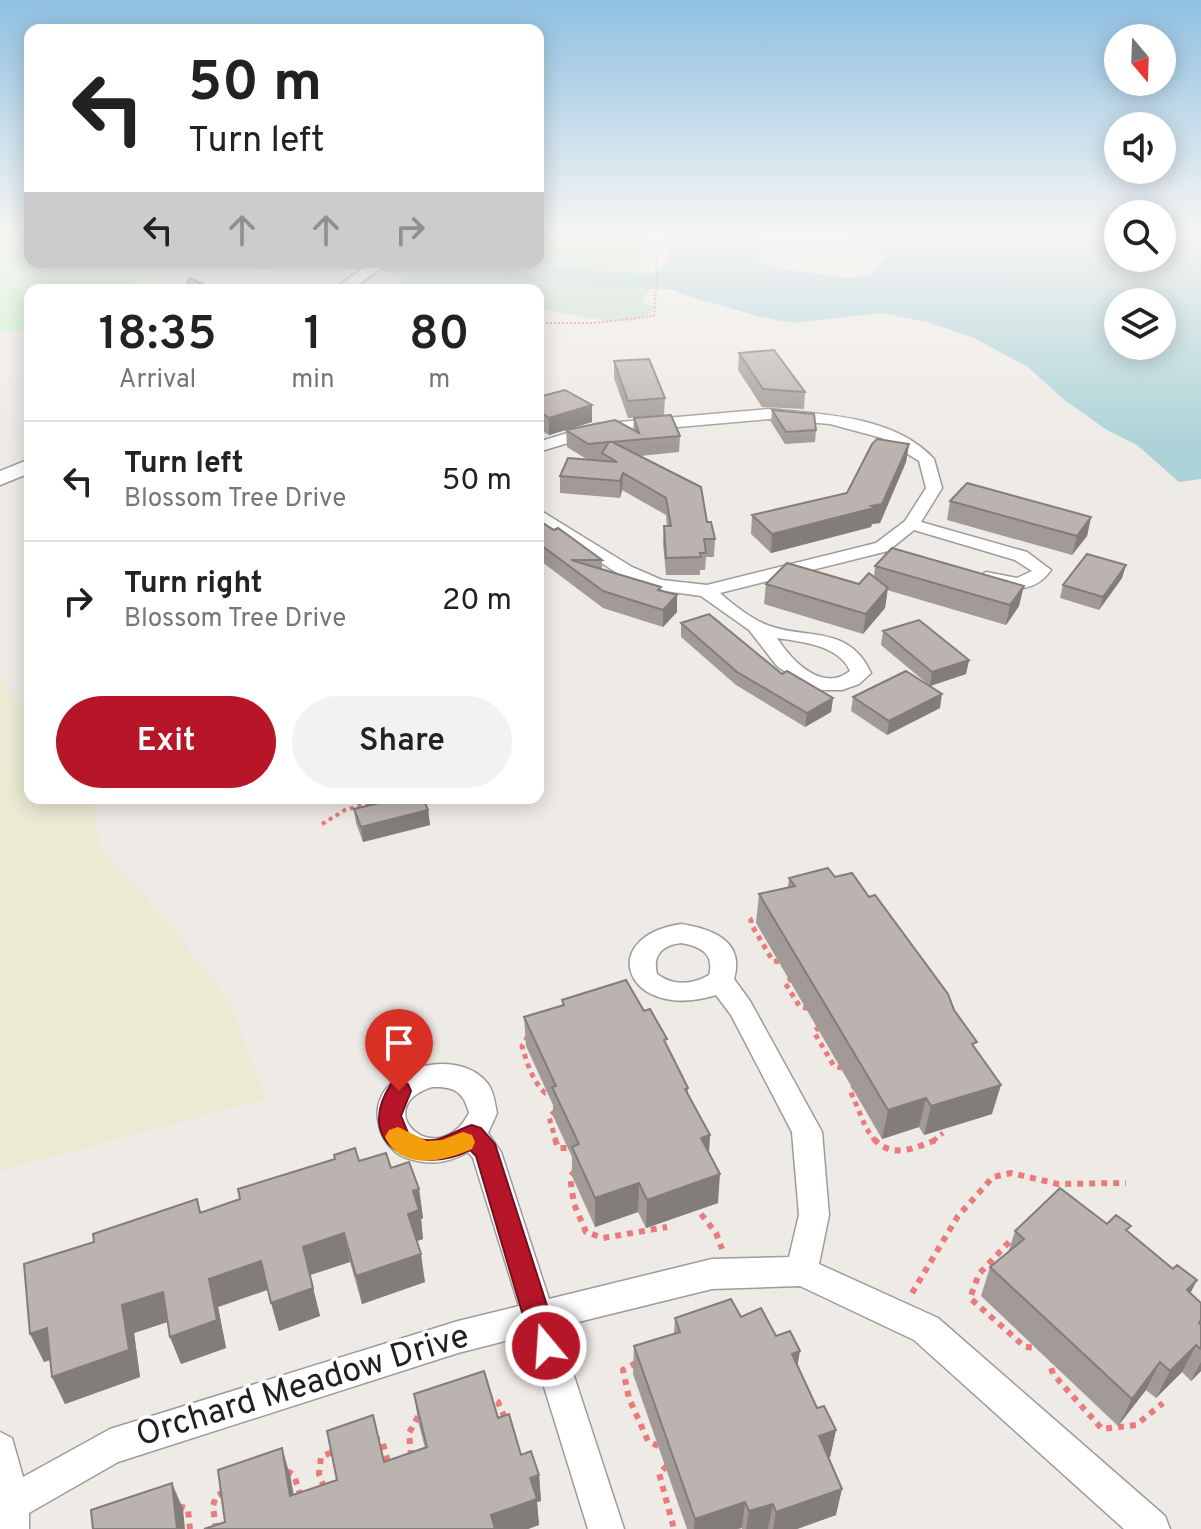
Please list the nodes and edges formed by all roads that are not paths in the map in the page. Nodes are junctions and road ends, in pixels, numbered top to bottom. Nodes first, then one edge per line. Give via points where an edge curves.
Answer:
1 (544, 445) edge
2 (24, 468) edge
3 (0, 479) edge
4 (544, 518) edge
5 (911, 524) junction
6 (882, 547) junction
7 (908, 555) edge
8 (964, 572) edge
9 (707, 591) junction
10 (760, 630) dead end
11 (720, 981) dead end
12 (472, 1135) dead end
13 (802, 1271) junction
14 (537, 1318) junction
15 (0, 1450) edge
16 (7, 1515) edge
17 (606, 1529) edge
18 (1152, 1529) edge

1 - 5 street via 610,428 769,414 831,419 888,435 926,459 934,488
2 - 3 street
4 - 9 street via 626,571 658,585
5 - 6 street
5 - 8 street via 1021,556 1042,570 1025,584
6 - 7 street
6 - 9 street
9 - 10 street
11 - 13 street via 741,1008 807,1132 814,1215
12 - 14 street via 486,1152
13 - 14 street, Orchard Meadow Drive via 712,1274
13 - 18 street, Orchard Meadow Drive via 926,1329
14 - 16 street, Orchard Meadow Drive via 458,1337 110,1447
14 - 17 street
15 - 16 street

